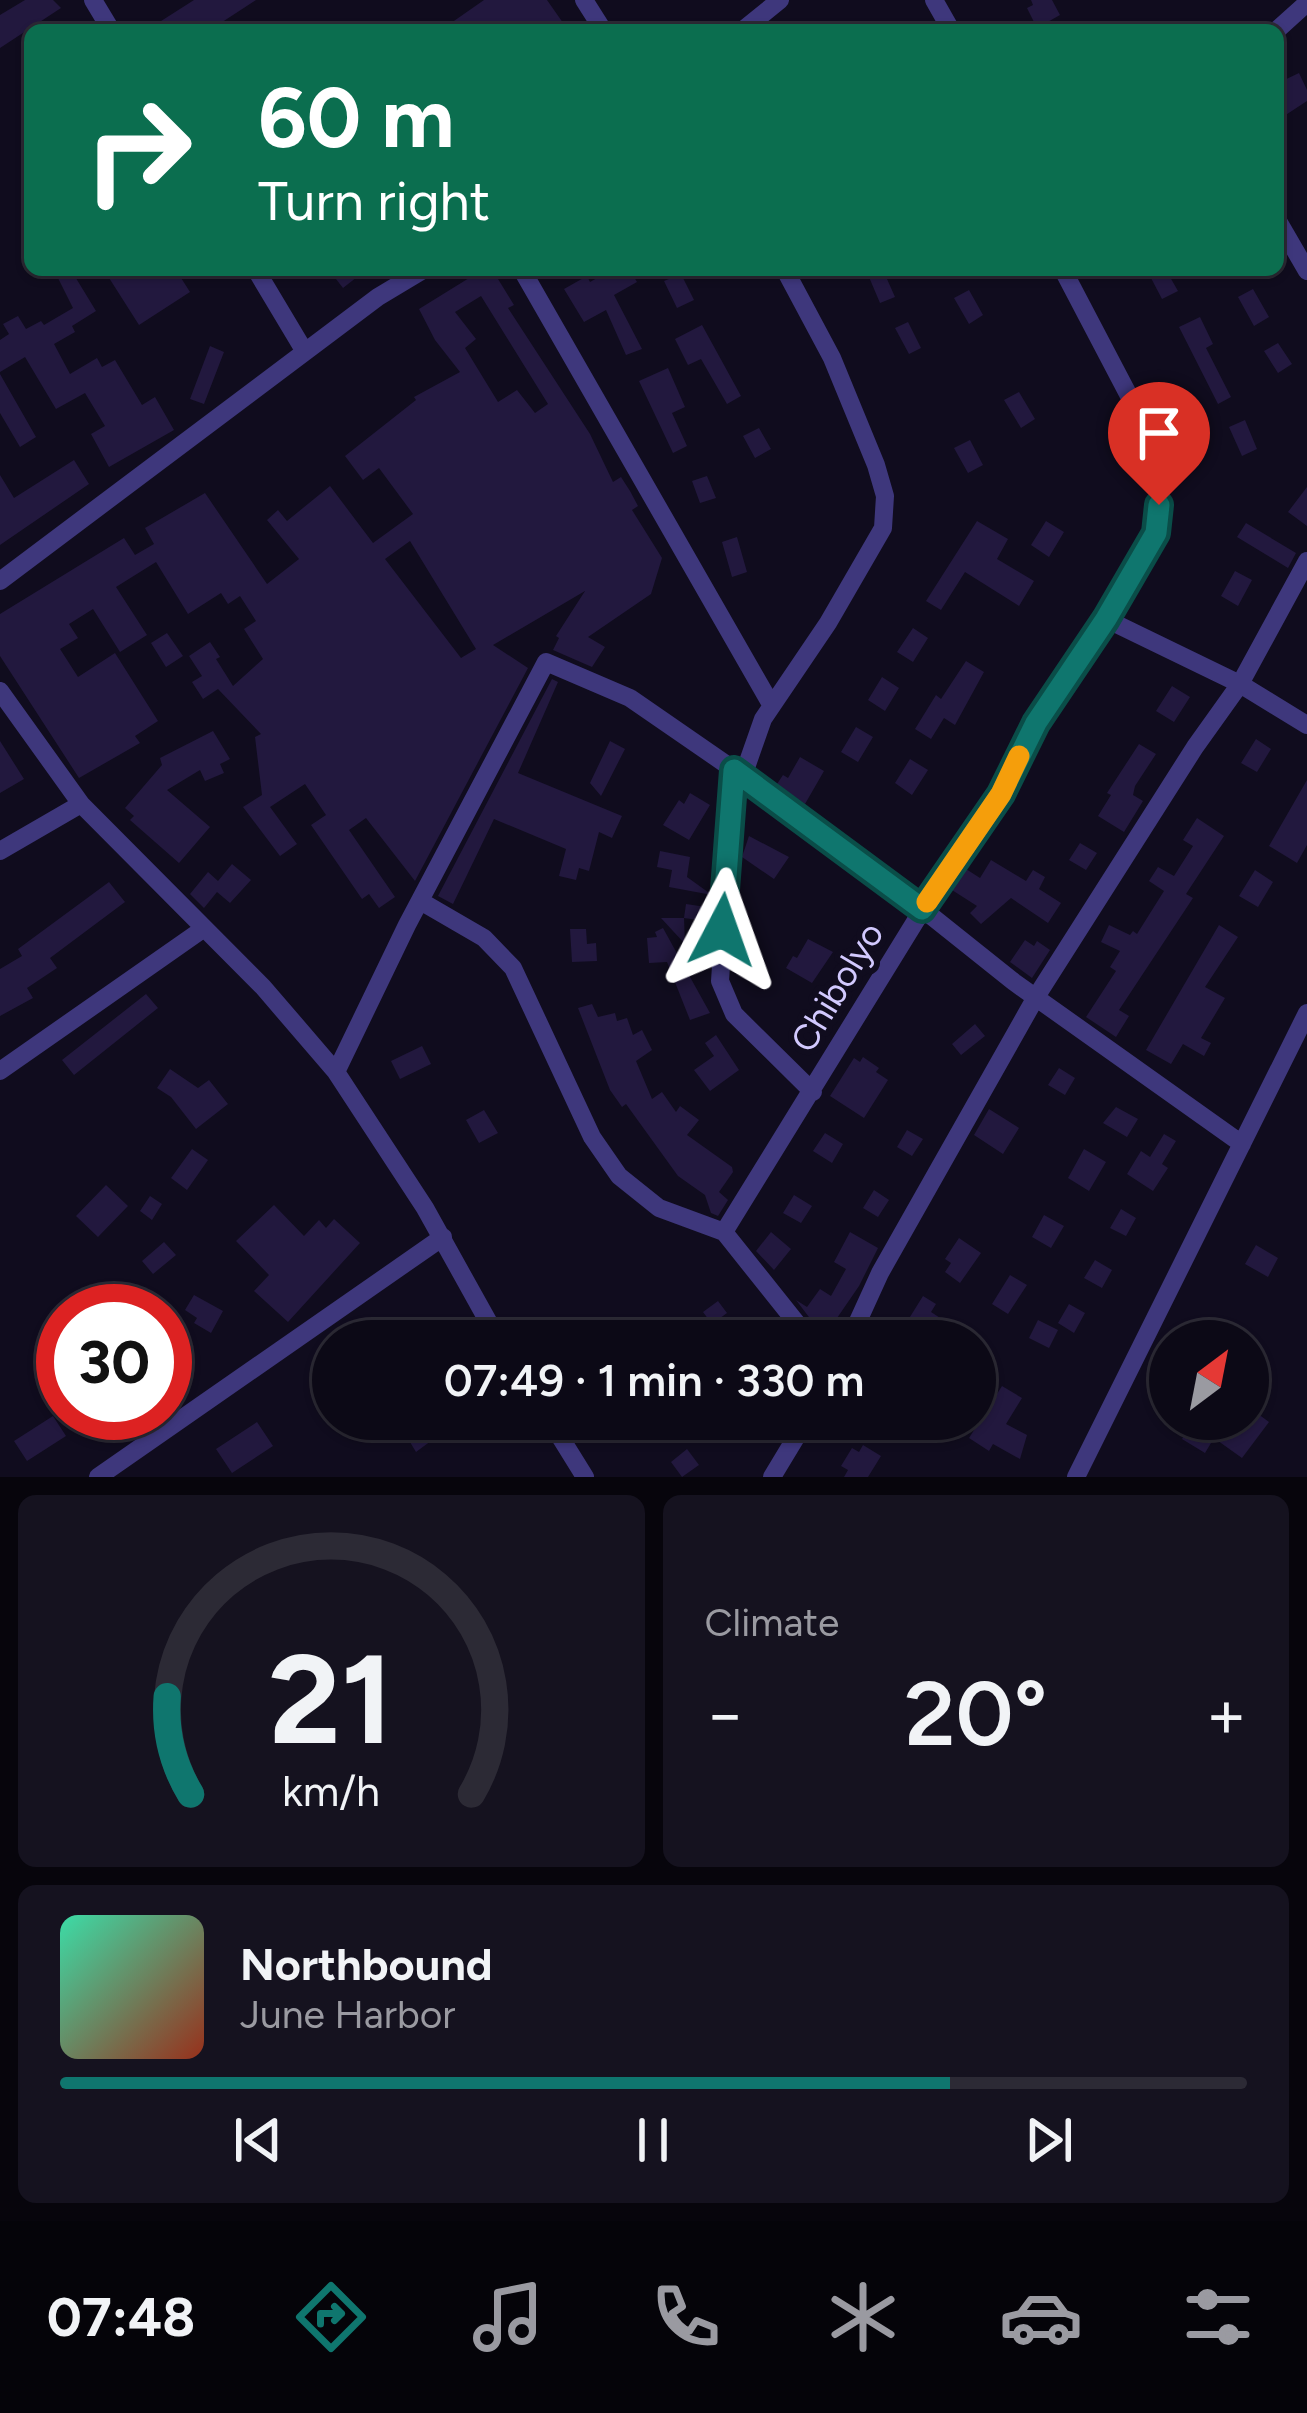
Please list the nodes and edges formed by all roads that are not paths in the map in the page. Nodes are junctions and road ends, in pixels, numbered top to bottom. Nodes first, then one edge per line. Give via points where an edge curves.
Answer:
1 (780, 0) edge
2 (1307, 3) edge
3 (750, 24) edge
4 (1284, 24) edge
5 (1284, 231) edge
6 (1307, 271) edge
7 (260, 276) edge
8 (413, 276) edge
9 (525, 276) edge
10 (788, 276) edge
11 (1066, 276) edge
12 (305, 352) junction
13 (1307, 561) edge
14 (0, 581) edge
15 (1106, 619) junction
16 (1240, 684) junction
17 (0, 691) edge
18 (772, 706) junction
19 (1307, 724) edge
20 (738, 773) junction
21 (81, 803) junction
22 (0, 851) edge
23 (422, 902) junction
24 (922, 909) junction
25 (203, 928) junction
26 (1036, 997) junction
27 (1307, 1013) edge
28 (0, 1071) edge
29 (336, 1072) junction
30 (813, 1093) junction
31 (1241, 1144) junction
32 (724, 1232) junction
33 (442, 1238) junction
34 (488, 1320) edge
35 (795, 1320) edge
36 (859, 1320) edge
37 (562, 1440) edge
38 (794, 1440) edge
39 (98, 1477) edge
40 (585, 1477) edge
41 (772, 1477) edge
42 (1076, 1477) edge

1 - 3 street
2 - 4 street
5 - 6 street
7 - 12 street
8 - 12 street
9 - 18 street
10 - 18 street via 876,465 884,528
11 - 15 street, Chibolyo via 1156,463 1156,533
12 - 14 street
13 - 16 street
15 - 16 street
15 - 24 street, Chibolyo
16 - 19 street
16 - 26 street
17 - 21 street
18 - 20 street
20 - 23 street via 630,698 546,662
20 - 24 street
20 - 30 street via 720,981 734,1014
21 - 22 street
21 - 25 street
23 - 29 street
23 - 32 street via 484,938 513,968 592,1137 620,1176 659,1208
24 - 26 street
24 - 30 street, Chibolyo
25 - 28 street
25 - 29 street
26 - 31 street
26 - 36 street
27 - 31 street
29 - 33 street
30 - 32 street, Chibolyo
31 - 42 street
32 - 35 street
33 - 34 street
33 - 39 street
37 - 40 street
38 - 41 street

